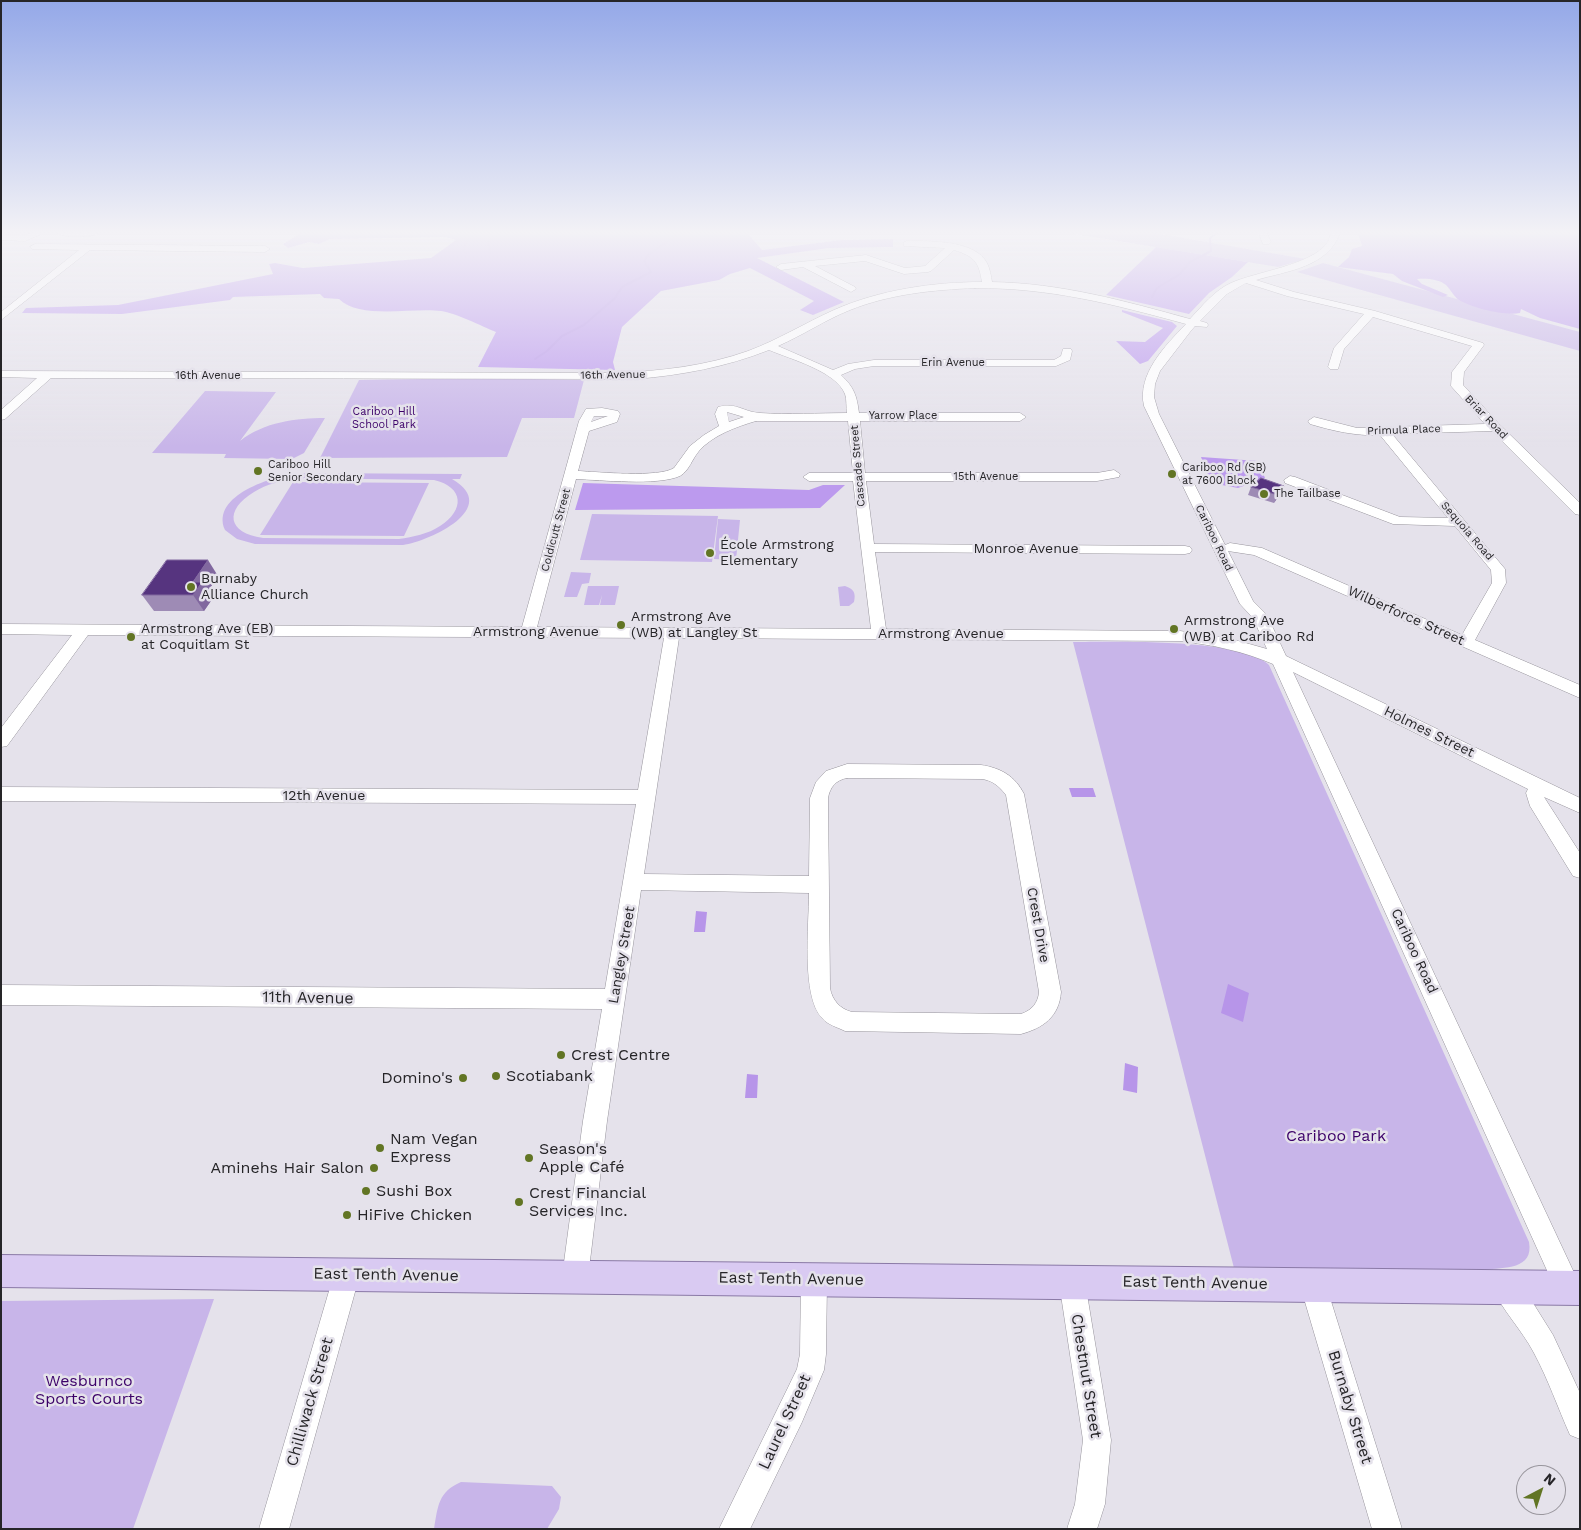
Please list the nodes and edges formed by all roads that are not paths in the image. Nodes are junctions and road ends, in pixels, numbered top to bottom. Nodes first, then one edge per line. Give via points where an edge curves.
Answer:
1 (15, 304) edge
2 (856, 304) edge
3 (1120, 304) edge
4 (1220, 304) edge
5 (1335, 304) edge
6 (1371, 314) junction
7 (2, 315) edge
8 (1199, 324) junction
9 (769, 346) junction
10 (1067, 351) dead end
11 (1334, 367) dead end
12 (1, 374) edge
13 (834, 374) junction
14 (46, 375) junction
15 (1, 416) edge
16 (854, 416) junction
17 (755, 417) junction
18 (1020, 417) dead end
19 (1314, 421) dead end
20 (725, 427) junction
21 (1495, 427) junction
22 (584, 428) dead end
23 (1383, 431) junction
24 (1114, 474) dead end
25 (571, 475) junction
26 (809, 477) dead end
27 (859, 477) junction
28 (1290, 480) dead end
29 (1580, 511) edge
30 (1458, 522) junction
31 (1230, 547) junction
32 (867, 548) junction
33 (1185, 550) dead end
34 (1259, 615) junction
35 (1, 629) edge
36 (84, 629) junction
37 (528, 632) junction
38 (1265, 632) junction
39 (672, 634) junction
40 (879, 634) junction
41 (1207, 638) junction
42 (1466, 642) junction
43 (1278, 659) junction
44 (1580, 692) edge
45 (1, 741) edge
46 (1539, 786) junction
47 (1, 794) edge
48 (646, 798) junction
49 (1580, 806) edge
50 (1580, 870) edge
51 (634, 882) junction
52 (819, 885) junction
53 (1, 995) edge
54 (614, 999) junction
55 (1, 1271) edge
56 (347, 1274) junction
57 (575, 1277) junction
58 (814, 1280) junction
59 (1072, 1282) junction
60 (1312, 1285) junction
61 (1505, 1287) junction
62 (1574, 1288) edge
63 (1580, 1425) edge
64 (274, 1529) edge
65 (734, 1529) edge
66 (1082, 1529) edge
67 (1387, 1529) edge

1 - 7 street
2 - 9 street, 16th Avenue
3 - 8 street, 16th Avenue
4 - 8 street, Cariboo Road
5 - 6 street, Briar Road
6 - 11 street via 1339,348
6 - 21 street, Briar Road via 1479,345 1458,372 1456,381 1461,391
8 - 31 street, Cariboo Road via 1168,367 1159,398 1164,416
8 - 34 street, Cariboo Road via 1154,370 1149,385 1149,403 1247,604
9 - 13 street, Cascade Street
9 - 14 street, 16th Avenue via 714,364 632,376
10 - 13 street, Erin Avenue via 1066,358 1056,363 874,363 852,366
12 - 14 street, 16th Avenue
13 - 16 street, Cascade Street via 849,389
14 - 15 street
16 - 17 street, Yarrow Place
16 - 18 street, Yarrow Place
16 - 27 street, Cascade Street
17 - 20 street, Yarrow Place
17 - 20 street, Yarrow Place via 726,408 721,414
19 - 23 street, Primula Place via 1346,430
20 - 25 street, Yarrow Place via 702,441 672,474
21 - 23 street, Primula Place
21 - 29 street, Briar Road
22 - 25 street, Coldicutt Street
23 - 30 street, Sequoia Road
24 - 27 street, 15th Avenue via 1097,477
25 - 37 street, Coldicutt Street
26 - 27 street, 15th Avenue
27 - 32 street, Cascade Street
28 - 30 street via 1398,521
30 - 42 street, Sequoia Road via 1500,574 1499,583
31 - 34 street, Cariboo Road via 1261,608
31 - 42 street, Wilberforce Street via 1258,551
32 - 33 street, Monroe Avenue
32 - 40 street, Cascade Street
34 - 38 street, Cariboo Road
35 - 36 street, Armstrong Avenue
36 - 37 street, Armstrong Avenue
36 - 45 street
37 - 39 street, Armstrong Avenue
38 - 41 street
38 - 43 street, Cariboo Road
39 - 40 street, Armstrong Avenue
39 - 48 street, Langley Street
40 - 41 street, Armstrong Avenue
41 - 43 street, Armstrong Avenue via 1243,646
42 - 44 street, Wilberforce Street
43 - 46 street, Holmes Street
43 - 62 street, Cariboo Road
46 - 49 street, Holmes Street
46 - 50 street via 1535,793 1536,801
47 - 48 street, 12th Avenue
48 - 51 street, Langley Street
51 - 52 street
51 - 54 street, Langley Street
52 - 52 street, Crest Drive via 819,988 822,1002 836,1017 852,1022 1021,1024 1033,1021 1046,1010 1050,992 1015,794 1002,778 981,772 847,771 835,774 824,782 820,793
53 - 54 street, 11th Avenue
54 - 57 street, Langley Street
55 - 56 main road, East Tenth Avenue
56 - 57 main road, East Tenth Avenue
56 - 64 street, Chilliwack Street
57 - 58 main road, East Tenth Avenue
58 - 59 main road, East Tenth Avenue
58 - 65 street, Laurel Street via 810,1370
59 - 60 main road, East Tenth Avenue
59 - 66 street, Chestnut Street via 1097,1440 1090,1504
60 - 61 main road, East Tenth Avenue
60 - 67 street, Burnaby Street
61 - 62 main road, East Tenth Avenue
61 - 63 street via 1544,1344

